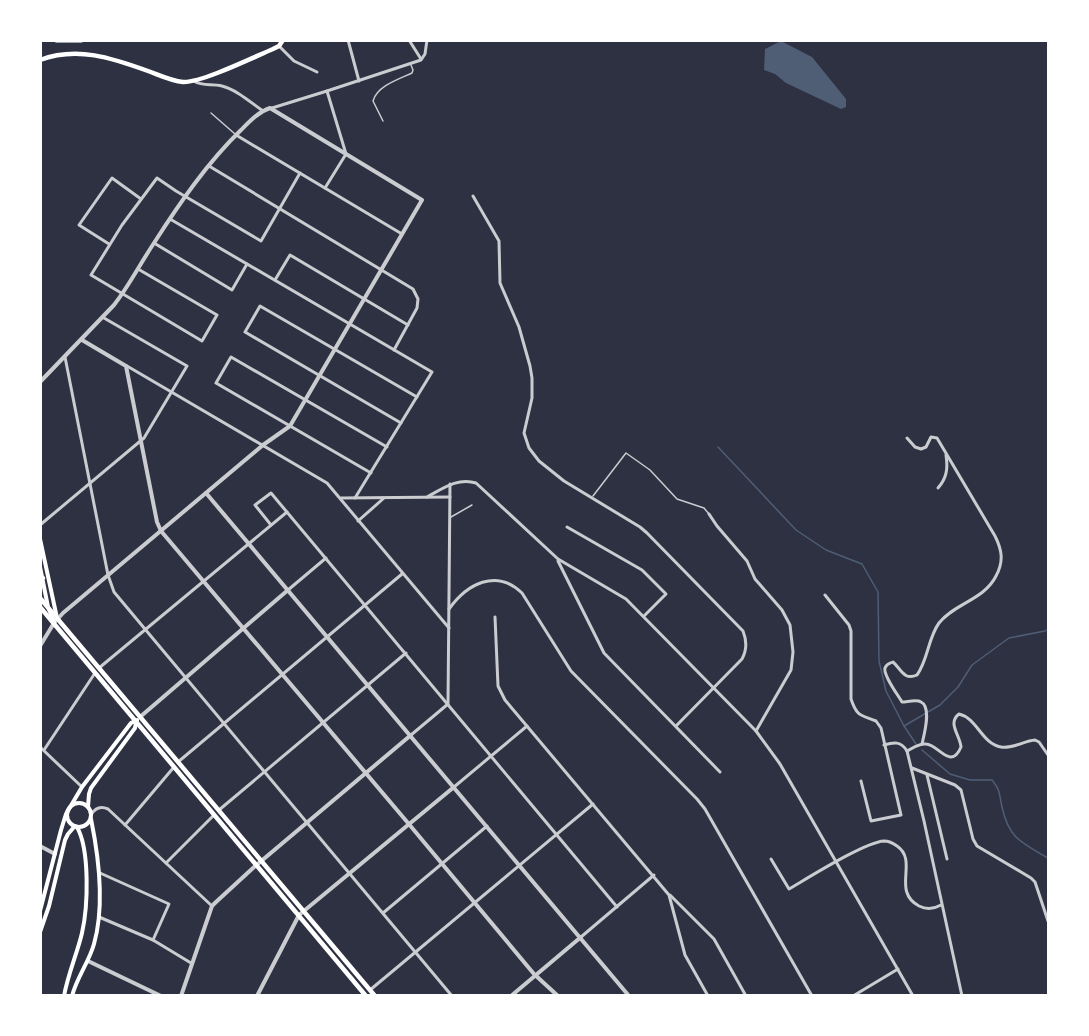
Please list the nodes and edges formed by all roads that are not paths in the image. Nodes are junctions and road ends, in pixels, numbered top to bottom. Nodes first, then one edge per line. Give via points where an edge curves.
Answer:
1 (54, 40) edge
2 (86, 40) edge
3 (283, 40) edge
4 (348, 40) edge
5 (409, 40) edge
6 (427, 40) edge
7 (279, 46) junction
8 (40, 60) edge
9 (421, 60) junction
10 (411, 64) junction
11 (317, 72) dead end
12 (194, 81) junction
13 (359, 81) junction
14 (327, 92) junction
15 (270, 108) junction
16 (263, 111) junction
17 (211, 113) dead end
18 (384, 121) dead end
19 (236, 135) junction
20 (345, 154) junction
21 (209, 166) junction
22 (300, 173) junction
23 (325, 188) junction
24 (186, 196) junction
25 (473, 196) dead end
26 (141, 199) junction
27 (280, 208) junction
28 (170, 219) junction
29 (402, 234) junction
30 (154, 243) junction
31 (109, 244) junction
32 (247, 264) junction
33 (138, 268) junction
34 (382, 269) junction
35 (275, 280) junction
36 (122, 294) junction
37 (364, 299) junction
38 (104, 318) junction
39 (350, 324) junction
40 (408, 325) junction
41 (82, 340) junction
42 (334, 350) junction
43 (394, 350) junction
44 (65, 357) junction
45 (126, 366) junction
46 (320, 375) junction
47 (40, 382) edge
48 (172, 393) junction
49 (417, 397) junction
50 (305, 400) junction
51 (401, 423) junction
52 (290, 426) junction
53 (907, 438) dead end
54 (141, 440) junction
55 (263, 445) junction
56 (387, 447) junction
57 (946, 453) junction
58 (371, 473) junction
59 (90, 483) junction
60 (450, 484) junction
61 (938, 488) dead end
62 (206, 493) junction
63 (428, 497) junction
64 (450, 497) junction
65 (340, 498) junction
66 (355, 498) junction
67 (384, 498) junction
68 (591, 498) junction
69 (472, 505) dead end
70 (287, 512) junction
71 (709, 514) joint
72 (450, 518) junction
73 (358, 520) junction
74 (40, 525) edge
75 (271, 525) junction
76 (567, 527) dead end
77 (161, 531) junction
78 (40, 539) edge
79 (249, 543) junction
80 (326, 558) junction
81 (558, 560) junction
82 (40, 567) edge
83 (402, 573) junction
84 (108, 575) junction
85 (42, 580) edge
86 (203, 581) junction
87 (288, 590) junction
88 (825, 596) dead end
89 (40, 598) edge
90 (365, 605) junction
91 (40, 607) edge
92 (48, 607) junction
93 (449, 609) junction
94 (643, 616) junction
95 (495, 617) dead end
96 (56, 621) junction
97 (243, 628) junction
98 (449, 628) junction
99 (146, 630) junction
100 (327, 637) junction
101 (40, 646) edge
102 (406, 653) junction
103 (97, 670) junction
104 (282, 675) junction
105 (186, 677) junction
106 (368, 685) junction
107 (714, 688) junction
108 (448, 704) junction
109 (138, 719) junction
110 (224, 723) junction
111 (323, 723) junction
112 (527, 726) junction
113 (676, 726) junction
114 (756, 730) junction
115 (411, 735) junction
116 (922, 744) junction
117 (884, 745) junction
118 (42, 748) edge
119 (907, 751) junction
120 (1048, 754) edge
121 (492, 756) junction
122 (176, 764) junction
123 (912, 768) junction
124 (265, 771) junction
125 (720, 772) dead end
126 (366, 773) junction
127 (927, 775) junction
128 (861, 781) dead end
129 (82, 787) junction
130 (454, 787) junction
131 (593, 804) junction
132 (88, 807) junction
133 (69, 809) junction
134 (217, 813) junction
135 (91, 817) junction
136 (308, 822) junction
137 (409, 824) junction
138 (125, 825) junction
139 (76, 826) junction
140 (487, 826) junction
141 (557, 834) junction
142 (40, 846) edge
143 (55, 854) junction
144 (771, 859) dead end
145 (947, 859) dead end
146 (837, 862) junction
147 (166, 863) junction
148 (259, 863) junction
149 (442, 864) junction
150 (520, 865) junction
151 (100, 873) junction
152 (350, 873) junction
153 (654, 875) junction
154 (669, 895) junction
155 (474, 903) junction
156 (942, 905) junction
157 (212, 906) junction
158 (617, 907) junction
159 (40, 910) edge
160 (301, 913) junction
161 (383, 913) junction
162 (99, 916) junction
163 (1048, 921) edge
164 (40, 932) edge
165 (581, 938) junction
166 (153, 940) junction
167 (416, 952) junction
168 (88, 961) junction
169 (191, 963) junction
170 (898, 969) junction
171 (535, 976) junction
172 (370, 990) junction
173 (628, 994) edge
174 (365, 995) edge
175 (64, 996) edge
176 (72, 996) edge
177 (161, 996) edge
178 (181, 996) edge
179 (257, 996) edge
180 (375, 996) edge
181 (452, 996) edge
182 (511, 996) edge
183 (558, 996) edge
184 (622, 996) edge
185 (708, 996) edge
186 (746, 996) edge
187 (812, 996) edge
188 (853, 996) edge
189 (913, 996) edge
190 (962, 996) edge

1 - 2 lane
3 - 7 main road
4 - 13 street
5 - 9 street
6 - 9 street
7 - 11 street via 294,61
7 - 12 main road
8 - 12 main road via 84,53 174,81
9 - 10 street
10 - 13 street
10 - 18 lane via 413,72 386,86 374,98
12 - 16 street via 227,87
13 - 14 street
14 - 15 street
14 - 20 street
15 - 16 street
15 - 20 street
16 - 19 street
17 - 19 lane
19 - 21 street
19 - 22 street
20 - 23 street
20 - 29 street via 422,200
21 - 24 street
21 - 27 street
22 - 23 street
22 - 27 street
23 - 29 street
24 - 26 street via 157,178
24 - 27 street via 261,241
24 - 28 street
25 - 68 street via 499,241 500,283 519,327 532,378 526,441 539,461
26 - 31 street
26 - 31 street via 112,178 79,225
27 - 34 street
28 - 30 street
28 - 32 street
29 - 34 street
30 - 32 street via 232,290
30 - 33 street
31 - 36 street via 91,275
32 - 35 street
33 - 36 street
33 - 36 street via 217,315 202,341
34 - 37 street
34 - 40 street via 413,289 418,299
35 - 37 street via 290,255
35 - 39 street
36 - 38 street
37 - 39 street
37 - 40 street
38 - 41 street
38 - 48 street via 187,366
39 - 42 street
39 - 43 street
40 - 43 street
41 - 44 street
41 - 45 street
42 - 46 street
42 - 46 street via 260,306 246,332
42 - 49 street
43 - 49 street via 432,372
44 - 47 street
44 - 59 street
45 - 48 street
45 - 54 street
46 - 50 street
46 - 51 street
48 - 54 street
48 - 55 street
49 - 51 street
50 - 52 street
50 - 52 street via 231,357 216,383
50 - 56 street
51 - 56 street
52 - 55 street
52 - 58 street
53 - 57 street via 921,450 929,439 936,437
54 - 59 street
54 - 77 street
55 - 62 street
55 - 65 street via 324,481
56 - 58 street
57 - 61 street via 945,479
57 - 116 street via 995,536 1001,562 990,586 939,624 917,675 905,676 893,662 886,666 885,674 902,702 921,702 926,710
58 - 66 street
59 - 74 street
59 - 84 street
60 - 63 street
60 - 64 street
60 - 81 street via 476,483
62 - 77 street
62 - 79 street
63 - 64 street
63 - 67 street
64 - 72 street
65 - 66 street
65 - 73 street
66 - 67 street
67 - 73 street
68 - 71 lane via 626,453 650,470 677,499 704,508
68 - 107 street via 647,533 743,631 747,643 742,659
69 - 72 lane
70 - 75 street
70 - 75 street via 271,493 255,505
70 - 80 street
71 - 114 street via 787,617 792,637 791,670
72 - 93 street
73 - 83 street
75 - 79 street
76 - 94 street via 642,570 666,594
77 - 84 street
77 - 86 street
78 - 96 main road
79 - 86 street
79 - 87 street
80 - 87 street
80 - 90 street
81 - 94 street via 620,595
81 - 113 street via 604,653
82 - 85 main road
83 - 90 street
83 - 98 street
84 - 96 street
84 - 99 street via 114,592
85 - 92 main road
86 - 97 street
86 - 99 street
87 - 97 street
87 - 100 street
88 - 117 street via 851,631 853,705 862,716 878,724
89 - 92 main road
90 - 100 street
90 - 102 street
91 - 96 main road
92 - 96 main road
93 - 98 street
93 - 187 street via 463,593 483,582 506,582 522,593 571,671 705,809
94 - 107 street
95 - 112 street via 500,690
96 - 101 street
96 - 103 main road
97 - 104 street
97 - 105 street
98 - 108 street
99 - 103 street
99 - 105 street
100 - 104 street
100 - 106 street
102 - 106 street
102 - 108 street
103 - 109 main road
103 - 118 street
104 - 110 street
104 - 111 street
105 - 109 street
105 - 110 street
106 - 111 street
106 - 115 street
107 - 113 street
107 - 114 street
108 - 115 street
108 - 121 street
109 - 122 main road
109 - 129 main road
109 - 132 main road via 91,788
110 - 122 street
110 - 124 street
111 - 124 street
111 - 126 street
112 - 121 street
112 - 131 street
113 - 125 street
114 - 146 street
115 - 126 street
115 - 130 street
116 - 119 street
116 - 120 street via 933,746 946,756 958,753 961,742 953,722 961,714 995,745 1006,747 1035,740
117 - 119 street via 897,742
117 - 128 street via 900,815 871,821
118 - 129 street
119 - 123 street
121 - 130 street
121 - 141 street
122 - 134 main road
122 - 138 street
123 - 127 street
123 - 156 street
124 - 134 street
124 - 136 street
126 - 136 street
126 - 137 street
127 - 145 street
127 - 163 street via 961,790 975,843 1035,882
129 - 133 main road
130 - 137 street
130 - 140 street
131 - 141 street
131 - 153 street
132 - 133 main road via 78,803
132 - 135 main road
133 - 139 main road via 68,820
133 - 143 main road
134 - 147 street
134 - 148 main road
135 - 138 street via 98,808 104,808
135 - 139 main road via 87,824
135 - 151 main road
136 - 148 street
136 - 152 street
137 - 149 street
137 - 152 street
138 - 147 street
139 - 164 main road via 66,837
139 - 175 main road via 85,862 85,916
140 - 149 street
140 - 150 street
141 - 150 street
141 - 158 street
142 - 143 street
143 - 159 main road
144 - 146 street via 789,889
146 - 156 street via 879,842 893,843 906,860 905,886 910,897 923,908
146 - 170 street
147 - 157 street
148 - 157 street
148 - 160 main road
149 - 155 street
149 - 161 street
150 - 155 street
150 - 165 street
151 - 162 main road
151 - 166 street via 169,904
152 - 160 street
152 - 161 street
153 - 154 street
153 - 158 street
154 - 185 street via 685,955
154 - 186 street via 714,939
155 - 167 street
155 - 171 street
156 - 190 street
157 - 169 street
158 - 165 street
160 - 172 main road
160 - 174 main road
160 - 179 street
161 - 167 street
162 - 166 street
162 - 168 main road
165 - 171 street
165 - 173 street
166 - 169 street
167 - 172 street
167 - 181 street
168 - 176 main road
168 - 177 street
169 - 178 street
170 - 188 street
170 - 189 street
171 - 182 street
171 - 183 street
172 - 180 main road
173 - 184 street

